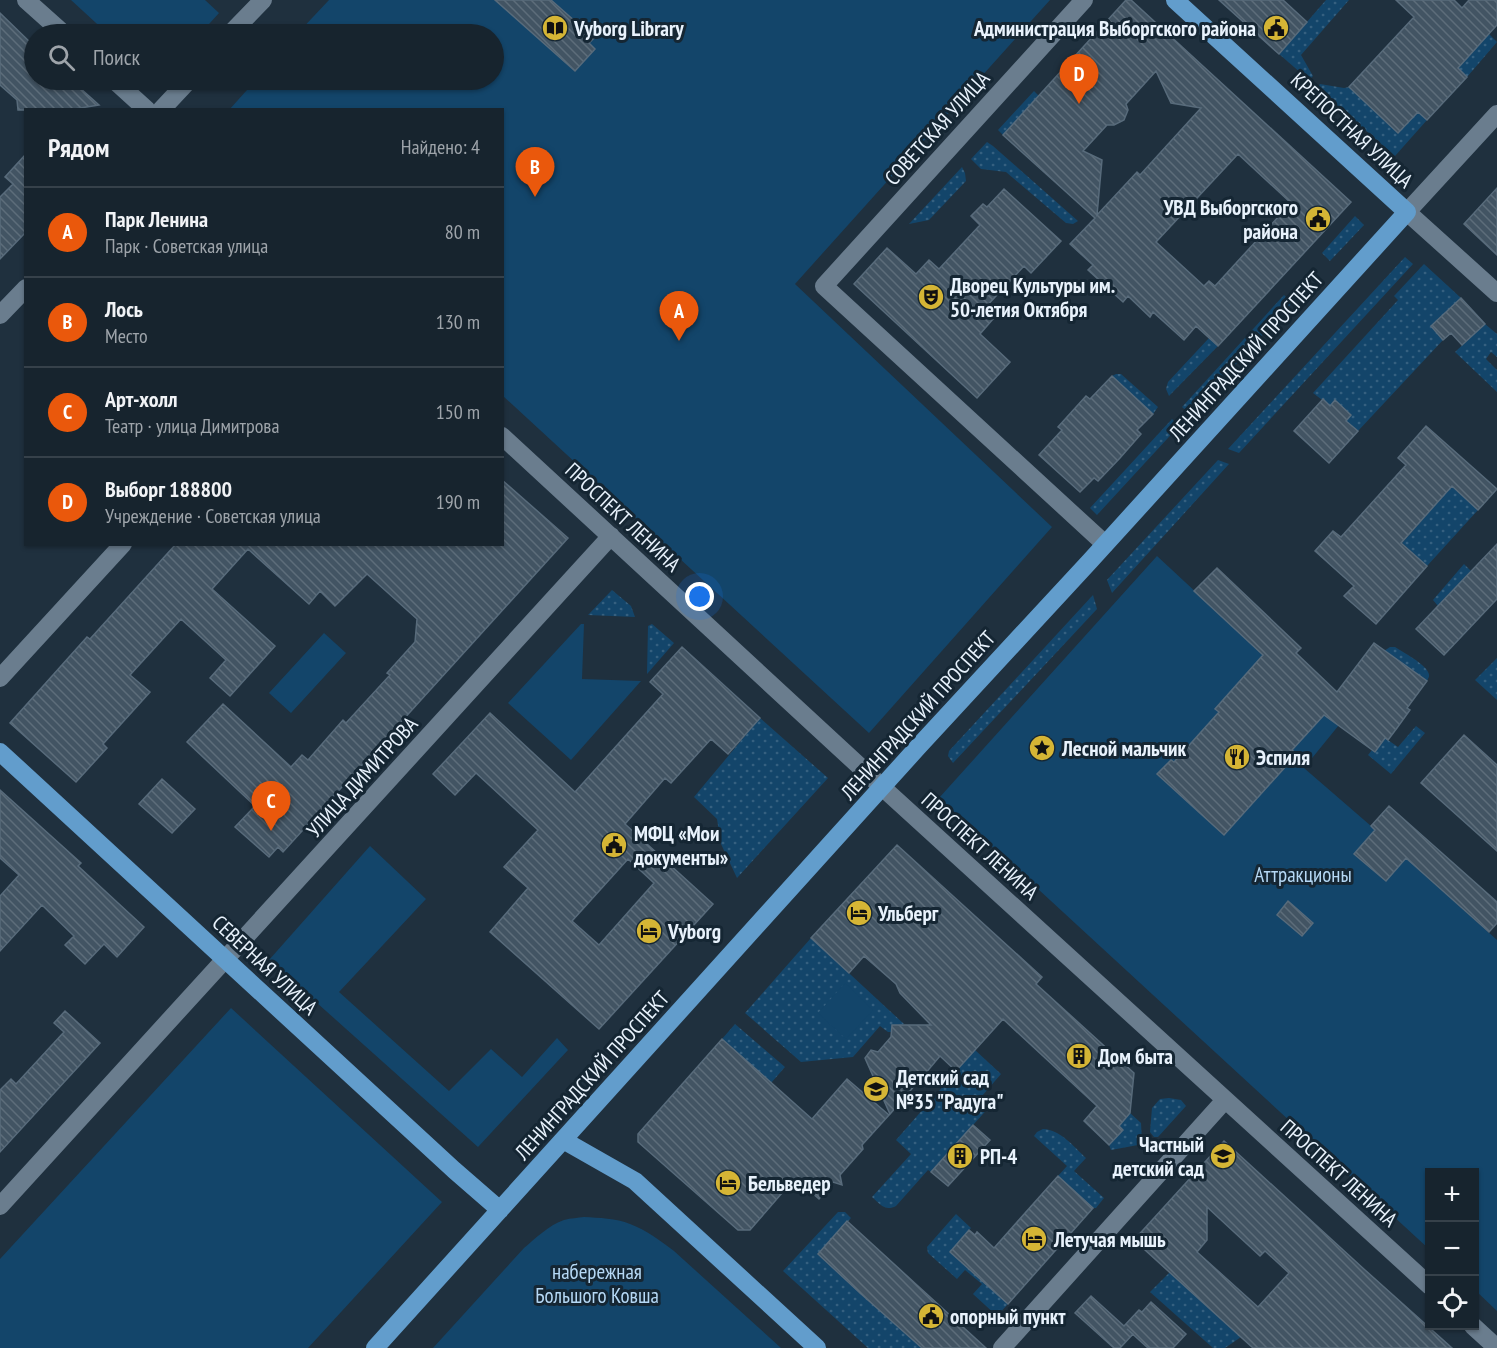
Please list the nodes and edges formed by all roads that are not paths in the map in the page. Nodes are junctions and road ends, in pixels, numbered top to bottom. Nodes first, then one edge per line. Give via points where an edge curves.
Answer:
1 (26, 0) edge
2 (263, 0) edge
3 (1084, 0) edge
4 (1176, 0) edge
5 (53, 24) edge
6 (240, 24) edge
7 (125, 90) edge
8 (180, 90) edge
9 (145, 108) edge
10 (163, 108) edge
11 (1497, 114) edge
12 (1407, 212) junction
13 (24, 290) edge
14 (1497, 293) edge
15 (0, 315) edge
16 (504, 438) edge
17 (611, 536) junction
18 (1105, 544) junction
19 (121, 546) edge
20 (0, 678) edge
21 (0, 752) edge
22 (882, 787) junction
23 (226, 959) junction
24 (1225, 1100) junction
25 (563, 1140) junction
26 (0, 1206) edge
27 (500, 1210) junction
28 (1425, 1281) edge
29 (1477, 1330) edge
30 (375, 1348) edge
31 (817, 1348) edge
32 (1002, 1348) edge
33 (1497, 1348) edge

1 - 5 street
2 - 6 street
3 - 18 street, СОВЕТСКАЯ УЛИЦА via 824,286
4 - 12 main road, КРЕПОСТНАЯ УЛИЦА
7 - 9 street
8 - 10 street
11 - 12 street, ЛЕНИНГРАДСКИЙ ПРОСПЕКТ
12 - 14 street, КРЕПОСТНАЯ УЛИЦА
12 - 18 main road, ЛЕНИНГРАДСКИЙ ПРОСПЕКТ
13 - 15 street
16 - 17 street, ПРОСПЕКТ ЛЕНИНА
17 - 22 street, ПРОСПЕКТ ЛЕНИНА
17 - 23 street, УЛИЦА ДИМИТРОВА
18 - 22 main road, ЛЕНИНГРАДСКИЙ ПРОСПЕКТ
19 - 20 street
21 - 23 main road, СЕВЕРНАЯ УЛИЦА
22 - 24 street, ПРОСПЕКТ ЛЕНИНА
22 - 25 main road, ЛЕНИНГРАДСКИЙ ПРОСПЕКТ
23 - 26 street, УЛИЦА ДИМИТРОВА
23 - 27 main road, СЕВЕРНАЯ УЛИЦА
24 - 28 street, ПРОСПЕКТ ЛЕНИНА
24 - 32 street
25 - 27 main road, ЛЕНИНГРАДСКИЙ ПРОСПЕКТ
25 - 31 main road via 634,1181
27 - 30 main road, ЛЕНИНГРАДСКИЙ ПРОСПЕКТ
29 - 33 street

